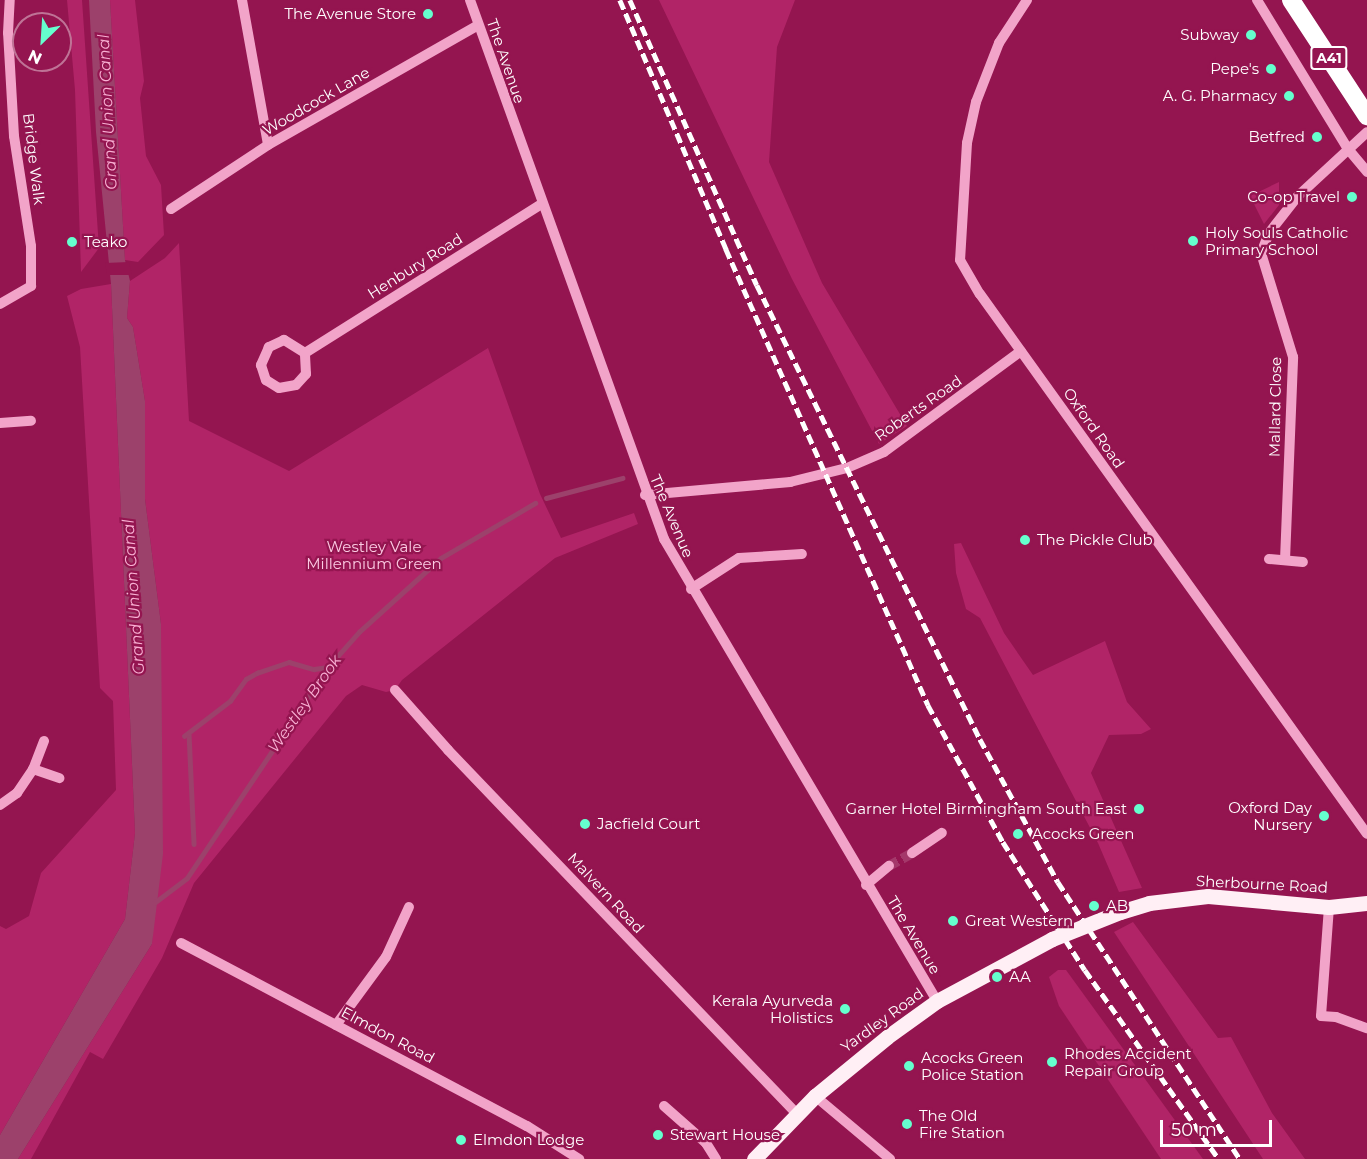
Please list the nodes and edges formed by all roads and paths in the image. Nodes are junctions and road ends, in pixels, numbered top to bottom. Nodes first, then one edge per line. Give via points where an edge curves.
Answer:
1 (10, 0) edge
2 (242, 0) edge
3 (1027, 0) edge
4 (1257, 0) edge
5 (1291, 0) edge
6 (472, 1) edge
7 (478, 25) junction
8 (1367, 116) edge
9 (1367, 132) edge
10 (268, 145) junction
11 (1348, 149) junction
12 (1367, 172) edge
13 (542, 204) junction
14 (171, 209) dead end
15 (0, 304) edge
16 (1021, 351) junction
17 (305, 354) junction
18 (31, 421) dead end
19 (0, 423) edge
20 (645, 495) junction
21 (802, 554) dead end
22 (1269, 559) dead end
23 (1286, 560) junction
24 (1303, 562) dead end
25 (691, 589) junction
26 (395, 690) dead end
27 (44, 741) dead end
28 (33, 769) junction
29 (59, 778) dead end
30 (0, 805) edge
31 (942, 833) dead end
32 (1367, 834) edge
33 (912, 853) tunnel mouth
34 (889, 866) tunnel mouth
35 (866, 885) junction
36 (1367, 903) edge
37 (409, 907) dead end
38 (1329, 907) junction
39 (1052, 939) joint
40 (181, 943) dead end
41 (938, 1001) junction
42 (336, 1025) junction
43 (1367, 1028) edge
44 (815, 1096) junction
45 (664, 1106) dead end
46 (796, 1114) junction
47 (579, 1159) edge
48 (716, 1159) edge
49 (754, 1159) edge
50 (890, 1159) edge

1 - 15 street, Bridge Walk via 14,136 31,246 31,285
2 - 10 street
3 - 16 street, Oxford Road via 999,43 976,102 967,143 958,244 967,275
4 - 11 street
5 - 8 highway, A41
6 - 7 street, The Avenue
7 - 10 street, Woodcock Lane
7 - 13 street, The Avenue
9 - 11 street
10 - 14 street, Woodcock Lane
11 - 12 street
11 - 23 street, Mallard Close via 1298,196 1269,233 1261,253 1293,357
13 - 17 street, Henbury Road
13 - 20 street, The Avenue
16 - 20 street, Roberts Road via 885,452 847,468 790,482
16 - 32 street, Oxford Road
17 - 17 street via 306,374 296,385 279,388 266,380 261,365 269,346 284,340
18 - 19 street
20 - 25 street, The Avenue
21 - 25 street via 739,558
22 - 23 street
23 - 24 street
25 - 35 street, The Avenue
26 - 46 street, Malvern Road
27 - 28 street
28 - 29 street
28 - 30 street via 17,793
31 - 33 street
34 - 35 street
35 - 41 street, The Avenue
36 - 38 main road, Sherbourne Road
37 - 42 street via 386,957
38 - 39 main road, Sherbourne Road, bridge via 1208,896 1149,903
38 - 43 street via 1321,1016
39 - 41 main road, Yardley Road
40 - 42 street, Elmdon Road
41 - 44 main road, Yardley Road
42 - 47 street, Elmdon Road via 527,1126
44 - 46 main road, Yardley Road
44 - 50 street
45 - 48 street via 706,1143
46 - 49 main road, Yardley Road

